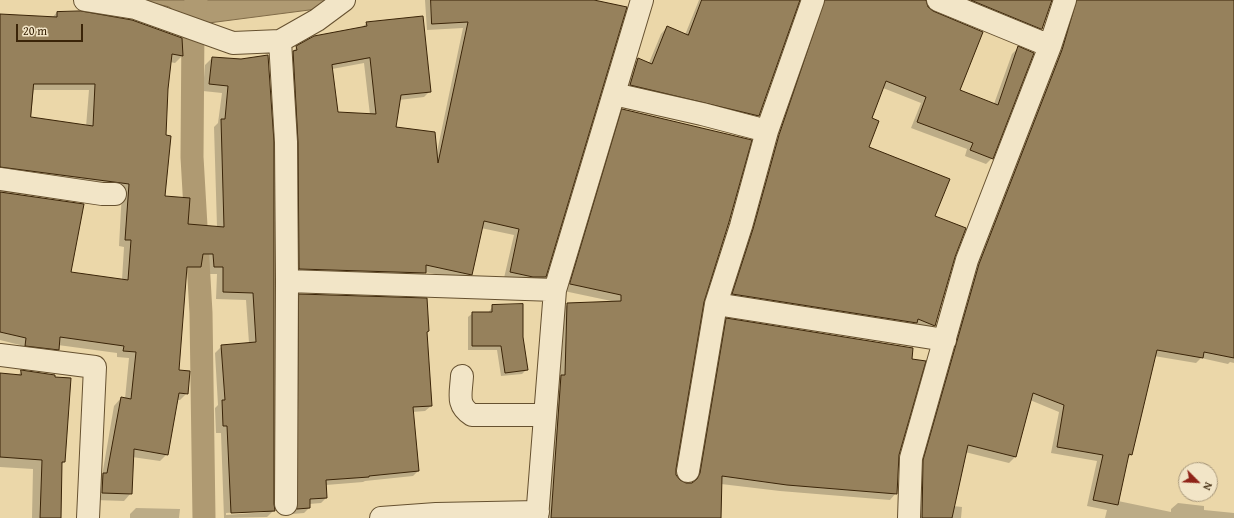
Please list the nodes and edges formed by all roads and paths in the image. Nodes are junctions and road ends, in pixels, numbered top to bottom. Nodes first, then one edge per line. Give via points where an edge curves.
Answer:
1 (85, 0) edge
2 (344, 0) edge
3 (642, 0) edge
4 (813, 0) edge
5 (938, 0) edge
6 (1065, 0) edge
7 (280, 41) junction
8 (1050, 46) junction
9 (614, 94) junction
10 (767, 131) junction
11 (0, 179) edge
12 (115, 194) dead end
13 (287, 282) junction
14 (555, 290) junction
15 (716, 304) junction
16 (945, 340) junction
17 (0, 355) edge
18 (462, 376) dead end
19 (545, 415) junction
20 (688, 471) dead end
21 (286, 504) dead end
22 (538, 515) edge
23 (88, 518) edge
24 (382, 518) edge
25 (909, 518) edge

1 - 7 street via 135,8 233,43
2 - 7 street via 317,20
3 - 9 street
4 - 10 street
5 - 8 street
6 - 8 street
7 - 13 street via 286,142
8 - 16 street via 967,260
9 - 10 street
9 - 14 street
10 - 15 street
11 - 12 street
13 - 14 street
13 - 21 street
14 - 19 street
15 - 16 street
15 - 20 street
16 - 25 street via 911,458
17 - 23 street via 95,367
18 - 19 street via 461,404 464,410 472,415
19 - 22 street
22 - 24 street via 436,514

